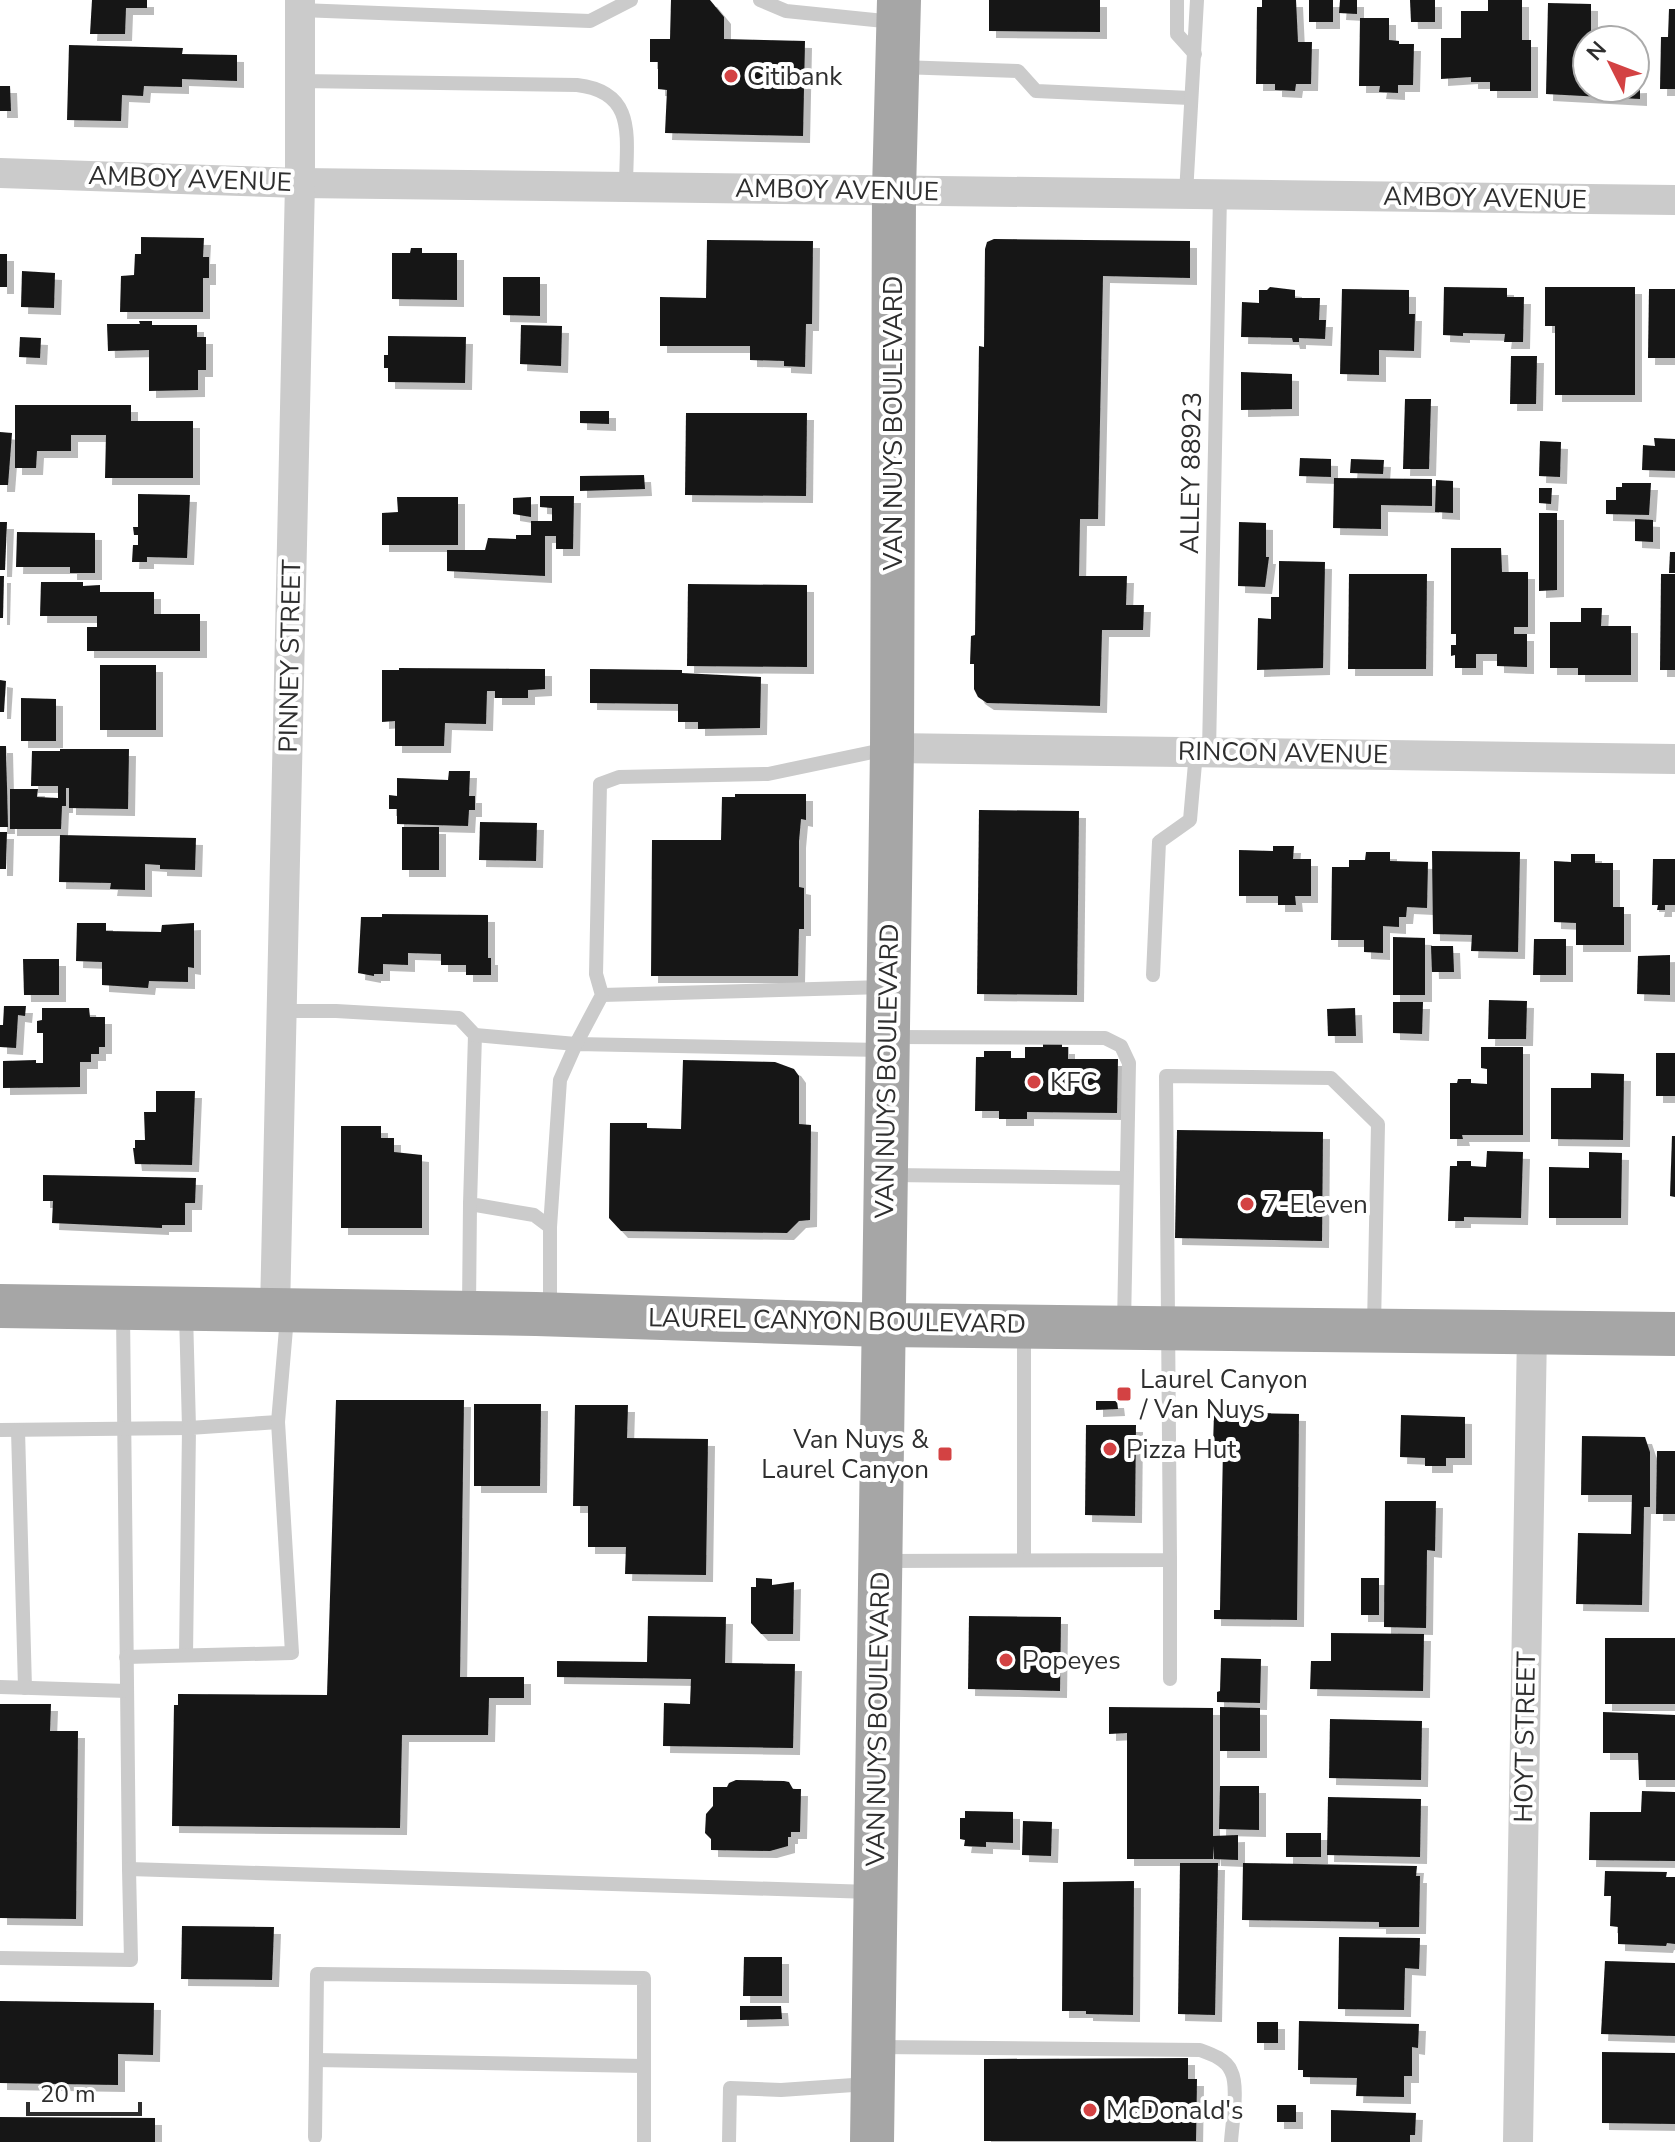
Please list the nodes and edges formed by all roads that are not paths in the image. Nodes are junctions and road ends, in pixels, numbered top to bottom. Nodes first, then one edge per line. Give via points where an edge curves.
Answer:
1 (631, 0) edge
2 (760, 0) edge
3 (1177, 0) edge
4 (1197, 0) edge
5 (300, 5) edge
6 (899, 11) edge
7 (1195, 54) junction
8 (897, 67) junction
9 (300, 81) junction
10 (1190, 98) junction
11 (0, 173) edge
12 (300, 183) junction
13 (626, 187) junction
14 (894, 191) junction
15 (1186, 194) junction
16 (1220, 195) junction
17 (1675, 200) edge
18 (892, 748) junction
19 (1202, 752) junction
20 (1675, 759) edge
21 (1153, 975) dead end
22 (888, 987) junction
23 (602, 995) junction
24 (282, 1011) junction
25 (475, 1035) junction
26 (576, 1044) junction
27 (888, 1044) junction
28 (885, 1175) junction
29 (1126, 1178) junction
30 (552, 1200) junction
31 (470, 1204) junction
32 (534, 1215) junction
33 (550, 1227) junction
34 (0, 1306) edge
35 (123, 1308) junction
36 (186, 1309) junction
37 (282, 1311) junction
38 (469, 1313) junction
39 (550, 1314) junction
40 (883, 1325) junction
41 (1024, 1326) junction
42 (1124, 1326) junction
43 (1167, 1326) junction
44 (1374, 1329) junction
45 (1532, 1332) junction
46 (1675, 1334) edge
47 (278, 1422) junction
48 (189, 1428) junction
49 (124, 1429) junction
50 (0, 1430) edge
51 (18, 1430) junction
52 (1024, 1560) junction
53 (1170, 1560) junction
54 (880, 1561) junction
55 (186, 1655) junction
56 (126, 1657) junction
57 (1170, 1679) dead end
58 (0, 1687) edge
59 (25, 1688) junction
60 (127, 1691) junction
61 (129, 1869) junction
62 (876, 1892) junction
63 (0, 1958) edge
64 (316, 2060) junction
65 (873, 2065) junction
66 (644, 2066) junction
67 (315, 2137) dead end
68 (644, 2142) edge
69 (729, 2142) edge
70 (872, 2142) edge
71 (1231, 2142) edge
72 (1518, 2142) edge

1 - 5 lane via 590,21
2 - 6 lane via 786,11
3 - 7 lane via 1177,34
4 - 7 lane
5 - 9 street, PINNEY STREET
6 - 8 main road, VAN NUYS BOULEVARD
7 - 10 lane
8 - 10 lane via 1018,71 1036,91
8 - 14 main road, VAN NUYS BOULEVARD
9 - 12 street, PINNEY STREET
9 - 13 lane via 598,87 616,100 626,122
10 - 15 lane
11 - 12 street, AMBOY AVENUE
12 - 13 street, AMBOY AVENUE
12 - 24 street, PINNEY STREET
13 - 14 street, AMBOY AVENUE
14 - 15 street, AMBOY AVENUE
14 - 18 main road, VAN NUYS BOULEVARD
15 - 16 street, AMBOY AVENUE
16 - 17 street, AMBOY AVENUE
16 - 19 lane, ALLEY 88923
18 - 19 street, RINCON AVENUE
18 - 22 main road, VAN NUYS BOULEVARD
18 - 23 lane via 768,774 619,777 600,784 596,974
19 - 20 street, RINCON AVENUE
19 - 21 lane, ALLEY 88923 via 1190,820 1159,842
22 - 23 lane
22 - 27 main road, VAN NUYS BOULEVARD
23 - 26 lane
24 - 25 lane via 459,1018
24 - 37 street, PINNEY STREET
25 - 26 lane
25 - 31 lane
26 - 27 lane
26 - 30 lane via 560,1080
27 - 28 main road, VAN NUYS BOULEVARD
27 - 29 lane via 1105,1038 1121,1046 1129,1063
28 - 29 lane
28 - 40 main road, VAN NUYS BOULEVARD
29 - 42 lane
30 - 32 lane
30 - 33 lane
31 - 32 lane
31 - 38 lane
32 - 33 lane
33 - 39 lane
34 - 35 main road, LAUREL CANYON BOULEVARD
35 - 36 main road, LAUREL CANYON BOULEVARD
35 - 49 lane
36 - 37 main road, LAUREL CANYON BOULEVARD
36 - 48 lane
37 - 38 main road, LAUREL CANYON BOULEVARD
37 - 47 lane
38 - 39 main road, LAUREL CANYON BOULEVARD
39 - 40 main road, LAUREL CANYON BOULEVARD
40 - 41 main road, LAUREL CANYON BOULEVARD
40 - 54 main road, VAN NUYS BOULEVARD
41 - 42 main road, LAUREL CANYON BOULEVARD
41 - 52 lane
42 - 43 main road, LAUREL CANYON BOULEVARD
43 - 44 main road, LAUREL CANYON BOULEVARD
43 - 44 lane via 1166,1076 1331,1078 1378,1124
43 - 53 lane
44 - 45 main road, LAUREL CANYON BOULEVARD
45 - 46 main road, LAUREL CANYON BOULEVARD
45 - 72 street, HOYT STREET
47 - 48 lane
47 - 55 lane via 292,1653
48 - 49 lane
48 - 55 lane
49 - 51 lane
49 - 56 lane
50 - 51 lane
51 - 59 lane
52 - 53 lane
52 - 54 lane
53 - 57 lane
54 - 62 main road, VAN NUYS BOULEVARD
55 - 56 lane
56 - 60 lane
58 - 59 lane
59 - 60 lane
60 - 61 lane
61 - 62 lane
61 - 63 lane via 131,1960
62 - 65 main road, VAN NUYS BOULEVARD
64 - 66 lane
64 - 66 lane via 317,1974 644,1978
64 - 67 lane
65 - 69 lane via 781,2090 730,2088
65 - 70 main road, VAN NUYS BOULEVARD
65 - 71 lane via 1200,2050 1219,2057 1231,2071
66 - 68 lane

